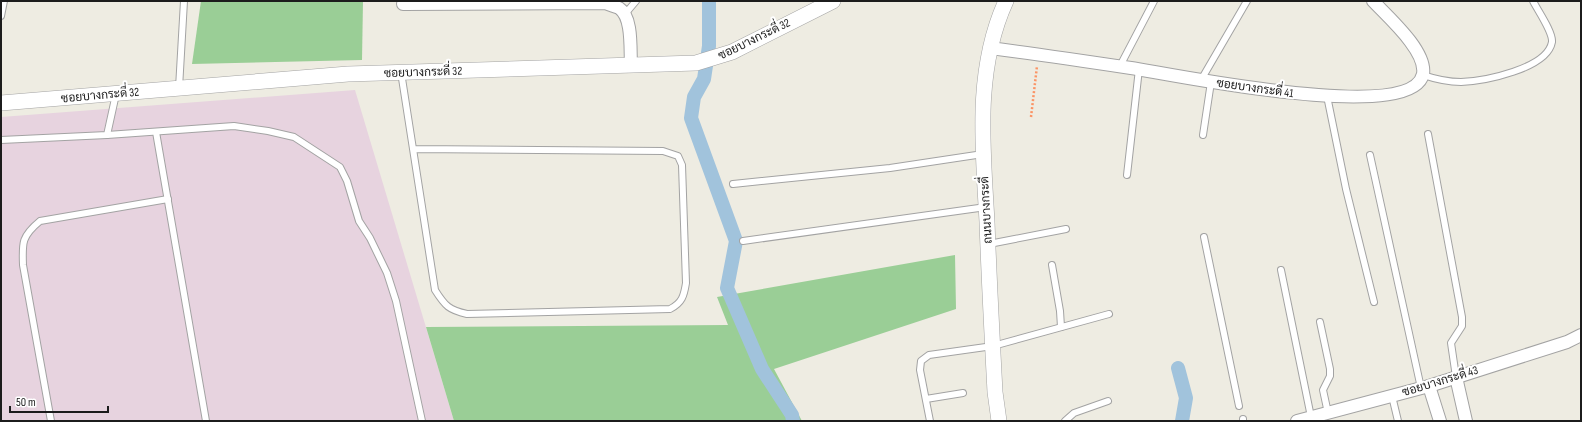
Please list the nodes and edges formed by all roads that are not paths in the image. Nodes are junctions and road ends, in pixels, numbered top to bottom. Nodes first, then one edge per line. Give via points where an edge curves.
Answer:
1 (4, 1) edge
2 (184, 1) edge
3 (636, 1) edge
4 (1006, 1) edge
5 (1154, 1) edge
6 (1247, 1) edge
7 (1373, 1) edge
8 (1533, 1) edge
9 (534, 2) edge
10 (829, 2) edge
11 (403, 4) dead end
12 (625, 14) junction
13 (1, 16) edge
14 (990, 48) junction
15 (631, 65) junction
16 (1120, 66) junction
17 (1139, 69) junction
18 (401, 72) junction
19 (1423, 75) junction
20 (1206, 81) junction
21 (179, 88) junction
22 (116, 94) junction
23 (1327, 96) junction
24 (1, 103) edge
25 (156, 132) junction
26 (1428, 134) dead end
27 (107, 135) junction
28 (1204, 136) dead end
29 (1, 140) edge
30 (413, 149) junction
31 (983, 154) junction
32 (1370, 155) dead end
33 (1127, 175) dead end
34 (733, 184) dead end
35 (168, 199) junction
36 (986, 207) junction
37 (1066, 229) dead end
38 (1204, 237) dead end
39 (743, 241) dead end
40 (988, 245) junction
41 (1052, 265) dead end
42 (1282, 270) dead end
43 (1374, 302) dead end
44 (1109, 314) dead end
45 (1320, 322) dead end
46 (1061, 327) junction
47 (1581, 335) edge
48 (993, 346) junction
49 (1456, 377) junction
50 (1425, 387) junction
51 (963, 394) dead end
52 (1392, 396) junction
53 (926, 399) junction
54 (1108, 401) dead end
55 (1239, 406) dead end
56 (1328, 413) junction
57 (1311, 417) junction
58 (51, 421) edge
59 (206, 421) edge
60 (422, 421) edge
61 (930, 421) edge
62 (999, 421) edge
63 (1065, 421) edge
64 (1297, 421) edge
65 (1398, 421) edge
66 (1440, 421) edge
67 (1466, 421) edge

1 - 13 lane
2 - 21 lane
3 - 12 lane
4 - 14 street, ถนนบางกระดี่
5 - 16 lane
6 - 20 lane
7 - 19 street via 1417,50 1423,63
8 - 19 lane via 1550,32 1552,41 1550,48 1542,57 1525,68 1479,81 1442,80
9 - 11 street
9 - 12 street via 605,3 619,8
10 - 15 street, ซอยบางกระดี่ 32 via 732,52 712,59 696,63
12 - 15 street via 628,22
14 - 16 street, ซอยบางกระดี่ 41
14 - 31 street, ถนนบางกระดี่ via 984,79
15 - 18 street, ซอยบางกระดี่ 32
16 - 17 street, ซอยบางกระดี่ 41
17 - 20 street, ซอยบางกระดี่ 41
17 - 33 lane
18 - 21 street, ซอยบางกระดี่ 32
18 - 30 lane
19 - 23 street, ซอยบางกระดี่ 41 via 1416,84 1404,92
20 - 23 street, ซอยบางกระดี่ 41 via 1282,93
20 - 28 lane
21 - 22 street, ซอยบางกระดี่ 32
22 - 24 street, ซอยบางกระดี่ 32
22 - 27 lane
23 - 43 lane via 1346,189
25 - 27 lane
25 - 35 lane
25 - 60 lane via 234,126 268,130 294,137 340,167 359,221 387,273 396,301
26 - 49 lane via 1462,317 1462,326 1451,343
27 - 29 lane
30 - 30 lane via 435,290 444,305 455,311 467,314 670,309 678,305 684,295 686,283 682,165 678,156 663,151
31 - 34 lane via 890,168
31 - 36 street, ถนนบางกระดี่
32 - 50 lane
35 - 58 lane via 40,221 27,232 22,244 23,265
35 - 59 lane
36 - 39 lane
36 - 40 street, ถนนบางกระดี่
37 - 40 lane
38 - 55 lane
40 - 48 street, ถนนบางกระดี่
41 - 46 lane
42 - 57 lane
44 - 46 lane
45 - 56 lane via 1330,369 1330,376 1323,390
46 - 48 lane
47 - 49 street, ซอยบางกระดี่ 43 via 1567,342
48 - 53 lane via 929,355 921,361 920,370
48 - 62 street, ถนนบางกระดี่
49 - 50 street, ซอยบางกระดี่ 43
49 - 67 street
50 - 52 street, ซอยบางกระดี่ 43
50 - 66 street
51 - 53 lane
52 - 56 street, ซอยบางกระดี่ 43
52 - 65 lane
53 - 61 lane
54 - 63 lane via 1074,413
56 - 57 street, ซอยบางกระดี่ 43
57 - 64 street, ซอยบางกระดี่ 43

